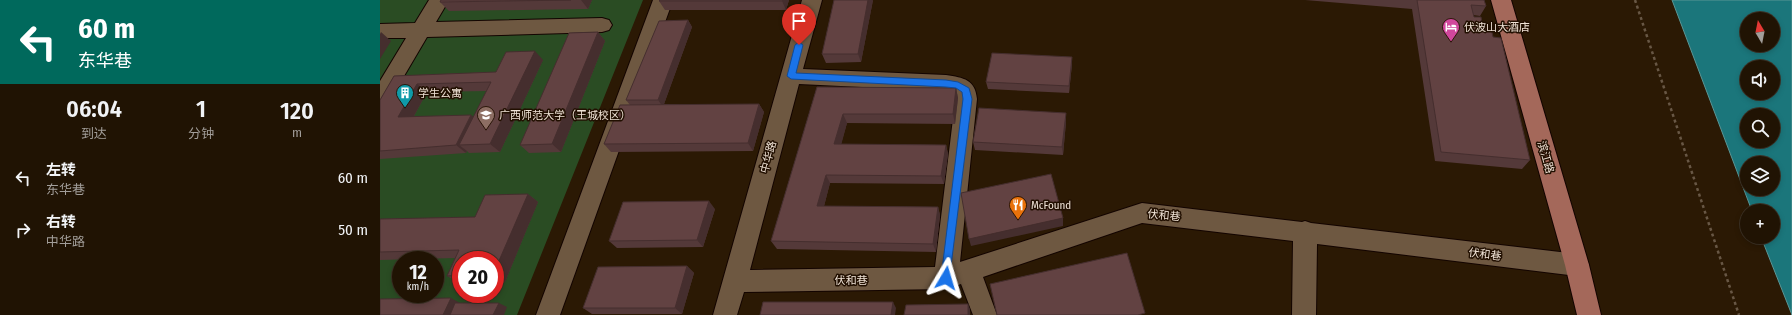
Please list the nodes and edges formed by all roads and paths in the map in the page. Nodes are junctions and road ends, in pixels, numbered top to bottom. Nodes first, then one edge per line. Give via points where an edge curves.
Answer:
1 (439, 0) edge
2 (662, 0) edge
3 (812, 0) edge
4 (1501, 0) edge
5 (1635, 0) edge
6 (602, 25) dead end
7 (421, 30) junction
8 (380, 31) edge
9 (791, 76) junction
10 (380, 99) edge
11 (1305, 231) junction
12 (1577, 265) junction
13 (968, 270) junction
14 (946, 278) junction
15 (734, 281) junction
16 (548, 315) edge
17 (725, 315) edge
18 (985, 315) edge
19 (1304, 315) edge
20 (1589, 315) edge
21 (1739, 315) edge

1 - 7 street
2 - 16 street
3 - 9 street, 中华路
4 - 12 main road, 滨江路
5 - 21 path
6 - 7 street
7 - 8 street
7 - 10 street
9 - 14 street via 946,83 958,85 966,90
9 - 15 street, 中华路
11 - 12 street, 伏和巷
11 - 13 street, 伏和巷 via 1142,213
11 - 19 street
12 - 20 main road, 滨江路
13 - 14 street, 伏和巷
13 - 18 street
14 - 15 street, 伏和巷
15 - 17 street, 中华路

